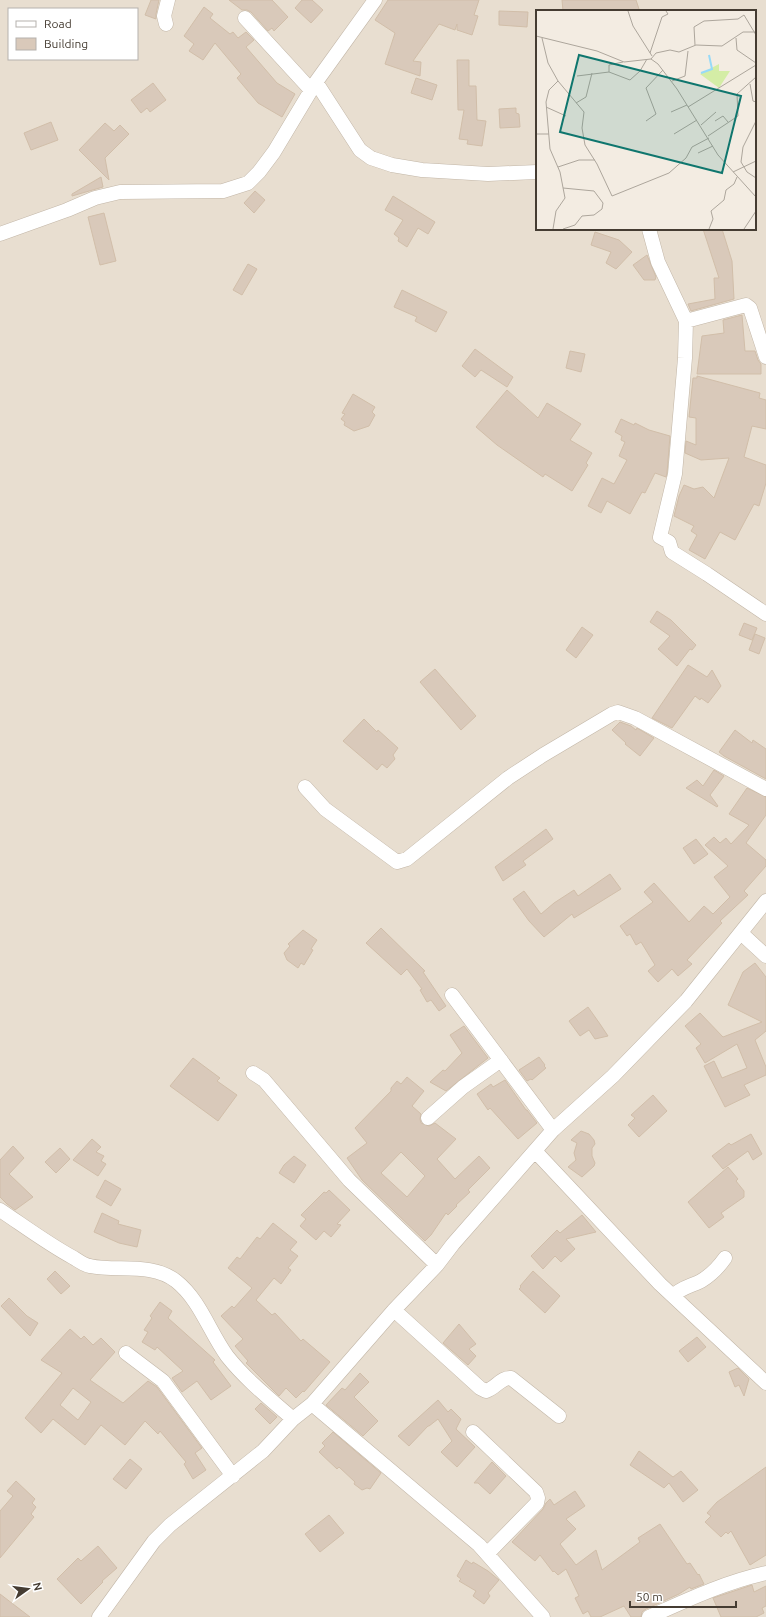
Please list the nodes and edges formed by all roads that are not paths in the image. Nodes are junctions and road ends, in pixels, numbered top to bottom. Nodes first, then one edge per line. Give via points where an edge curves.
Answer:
1 (168, 0) edge
2 (375, 0) edge
3 (245, 18) dead end
4 (166, 24) dead end
5 (313, 86) junction
6 (536, 172) edge
7 (648, 230) edge
8 (0, 234) edge
9 (686, 321) junction
10 (766, 357) edge
11 (766, 614) edge
12 (305, 786) dead end
13 (766, 789) edge
14 (766, 900) edge
15 (741, 933) junction
16 (766, 956) edge
17 (452, 995) dead end
18 (501, 1060) junction
19 (253, 1073) dead end
20 (428, 1118) dead end
21 (553, 1130) junction
22 (535, 1151) junction
23 (0, 1210) edge
24 (725, 1258) dead end
25 (437, 1265) junction
26 (673, 1296) junction
27 (394, 1310) junction
28 (126, 1353) dead end
29 (766, 1383) edge
30 (312, 1404) junction
31 (559, 1416) dead end
32 (293, 1419) junction
33 (473, 1432) dead end
34 (233, 1476) junction
35 (487, 1554) junction
36 (766, 1573) edge
37 (100, 1617) edge
38 (543, 1617) edge
39 (649, 1617) edge

1 - 4 street via 164,16
2 - 5 street
3 - 5 street
5 - 6 street via 360,150 371,158 392,165 422,170 488,174
5 - 8 street via 274,152 248,183 223,191 120,192 95,198
7 - 9 street via 658,262
9 - 10 street via 746,305 750,308
9 - 11 street via 686,358 675,474 660,537 669,542 672,552
12 - 13 street via 325,809 400,862 508,778 618,712 635,718
14 - 15 street
15 - 16 street
15 - 21 street via 686,1001 613,1076
17 - 18 street
18 - 20 street via 463,1087
18 - 21 street
19 - 25 street via 264,1080 349,1180
21 - 22 street
22 - 25 street
22 - 26 street
23 - 32 street via 57,1249 89,1266 146,1270 164,1274 175,1280 197,1305 227,1355 249,1380
24 - 26 street via 715,1271 702,1281
25 - 27 street
26 - 29 street
27 - 30 street
27 - 31 street via 480,1388 491,1390 503,1379 511,1378
28 - 34 street via 163,1381
30 - 32 street
30 - 35 street
32 - 34 street via 263,1451
33 - 35 street via 536,1492 538,1498 537,1503
34 - 37 street via 170,1525 154,1541
35 - 38 street
36 - 39 street via 721,1586

